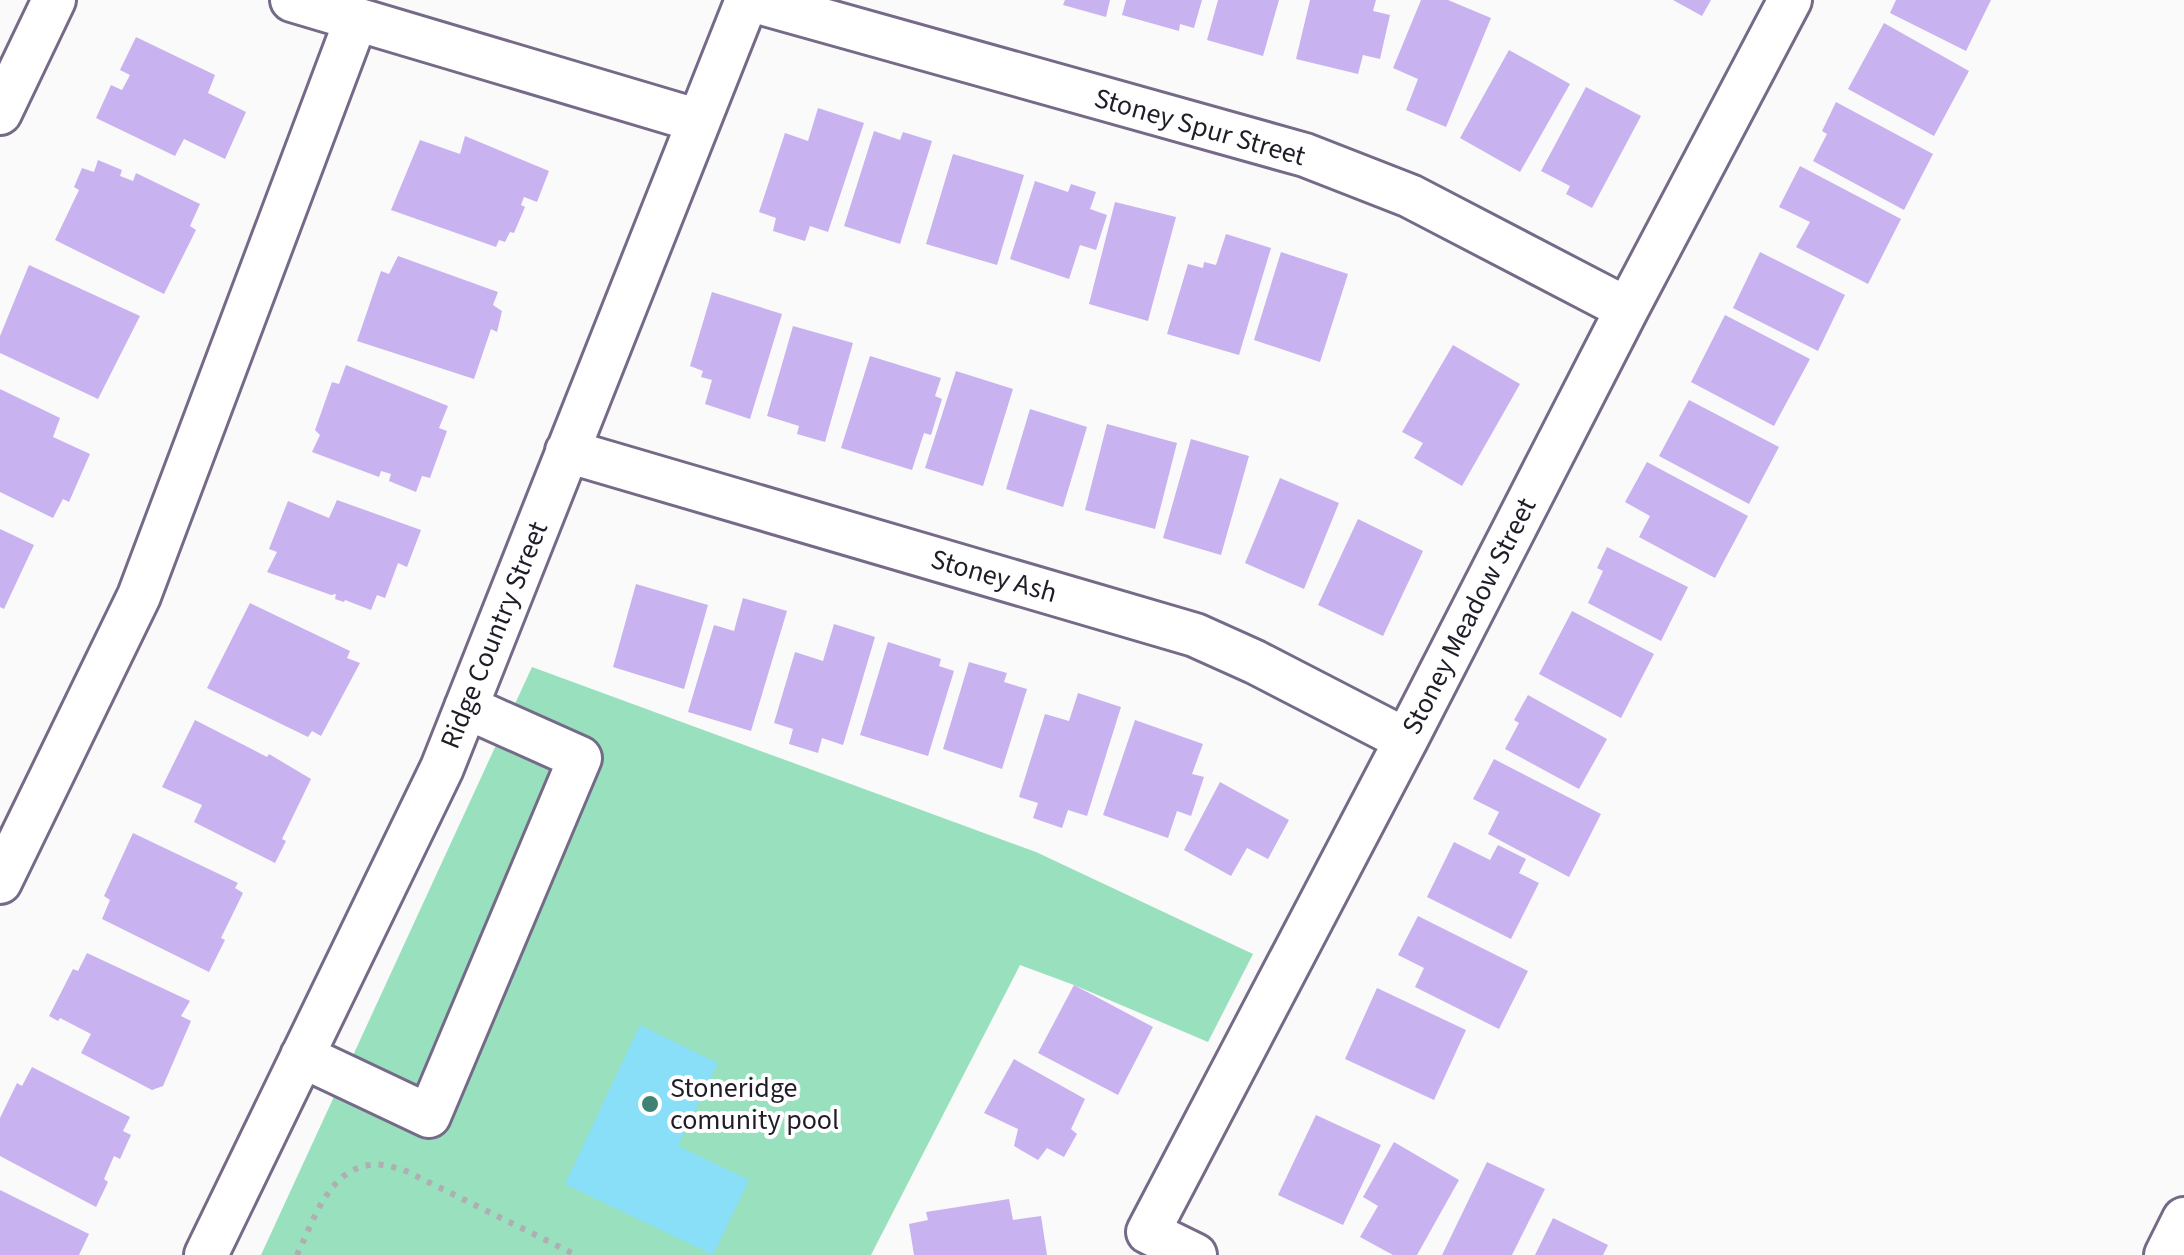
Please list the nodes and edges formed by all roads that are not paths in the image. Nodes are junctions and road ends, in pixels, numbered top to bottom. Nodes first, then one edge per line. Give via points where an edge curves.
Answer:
1 (54, 0) edge
2 (292, 0) edge
3 (749, 0) edge
4 (1790, 0) edge
5 (356, 20) junction
6 (0, 113) edge
7 (699, 121) junction
8 (1627, 309) junction
9 (568, 451) junction
10 (466, 707) junction
11 (1406, 740) junction
12 (0, 882) edge
13 (302, 1056) junction
14 (2184, 1219) edge
15 (206, 1255) edge
16 (1195, 1255) edge
17 (2166, 1255) edge

1 - 6 street
2 - 5 street
3 - 7 street, Ridge Country Street
3 - 8 street, Stoney Spur Street via 1305,156 1410,196
4 - 8 street, Stoney Meadow Street
5 - 7 street
5 - 12 street via 138,596
7 - 9 street, Ridge Country Street
8 - 11 street, Stoney Meadow Street
9 - 10 street, Ridge Country Street
9 - 11 street, Stoney Ash via 1195,635
10 - 13 street, Ridge Country Street
10 - 13 street via 580,758 430,1116
11 - 16 street, Stoney Meadow Street via 1148,1232
13 - 15 street, Ridge Country Street
14 - 17 street

